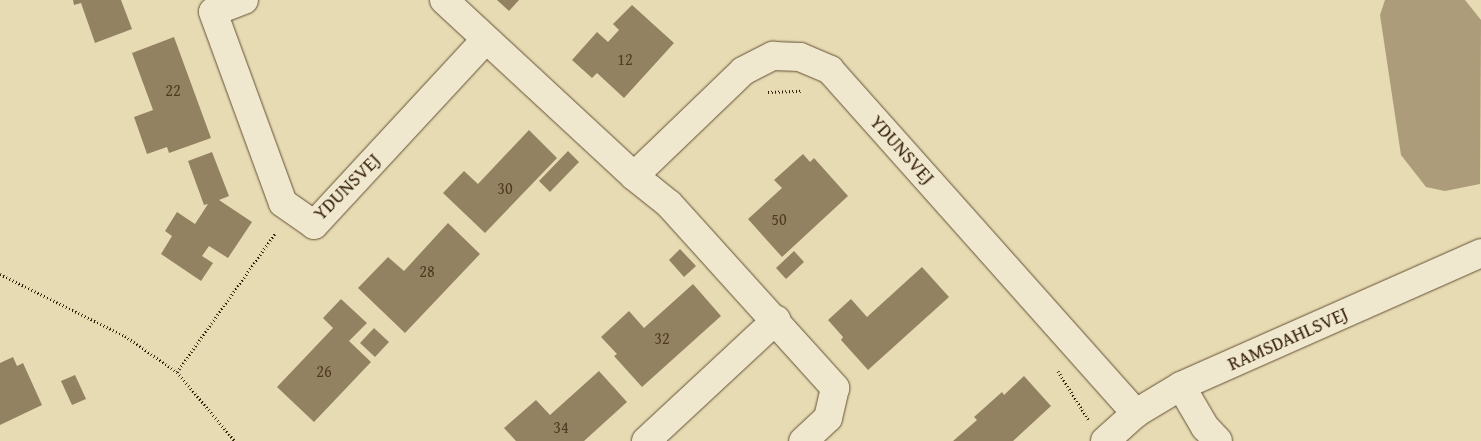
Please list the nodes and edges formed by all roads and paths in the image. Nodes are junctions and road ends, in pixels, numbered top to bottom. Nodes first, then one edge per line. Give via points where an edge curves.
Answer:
1 (244, 0) edge
2 (444, 0) edge
3 (486, 39) junction
4 (810, 91) dead end
5 (766, 92) dead end
6 (634, 176) junction
7 (292, 210) junction
8 (1481, 253) edge
9 (0, 274) edge
10 (776, 320) junction
11 (1057, 370) dead end
12 (177, 372) junction
13 (1181, 386) junction
14 (1136, 413) junction
15 (235, 441) edge
16 (646, 441) edge
17 (803, 441) edge
18 (1105, 441) edge
19 (1218, 441) edge

1 - 7 street, YDUNSVEJ via 213,12 283,203
2 - 3 street
3 - 6 street
3 - 7 street, YDUNSVEJ via 314,225
4 - 5 path
6 - 10 street via 669,204
6 - 14 street, YDUNSVEJ via 743,71 773,56 800,57 830,70
7 - 12 path
8 - 13 street, RAMSDAHLSVEJ
9 - 12 path via 124,336
10 - 16 street
10 - 17 street via 835,388 828,418
11 - 18 path via 1085,416
12 - 15 path
13 - 14 street, RAMSDAHLSVEJ
13 - 19 street
14 - 18 street, RAMSDAHLSVEJ

